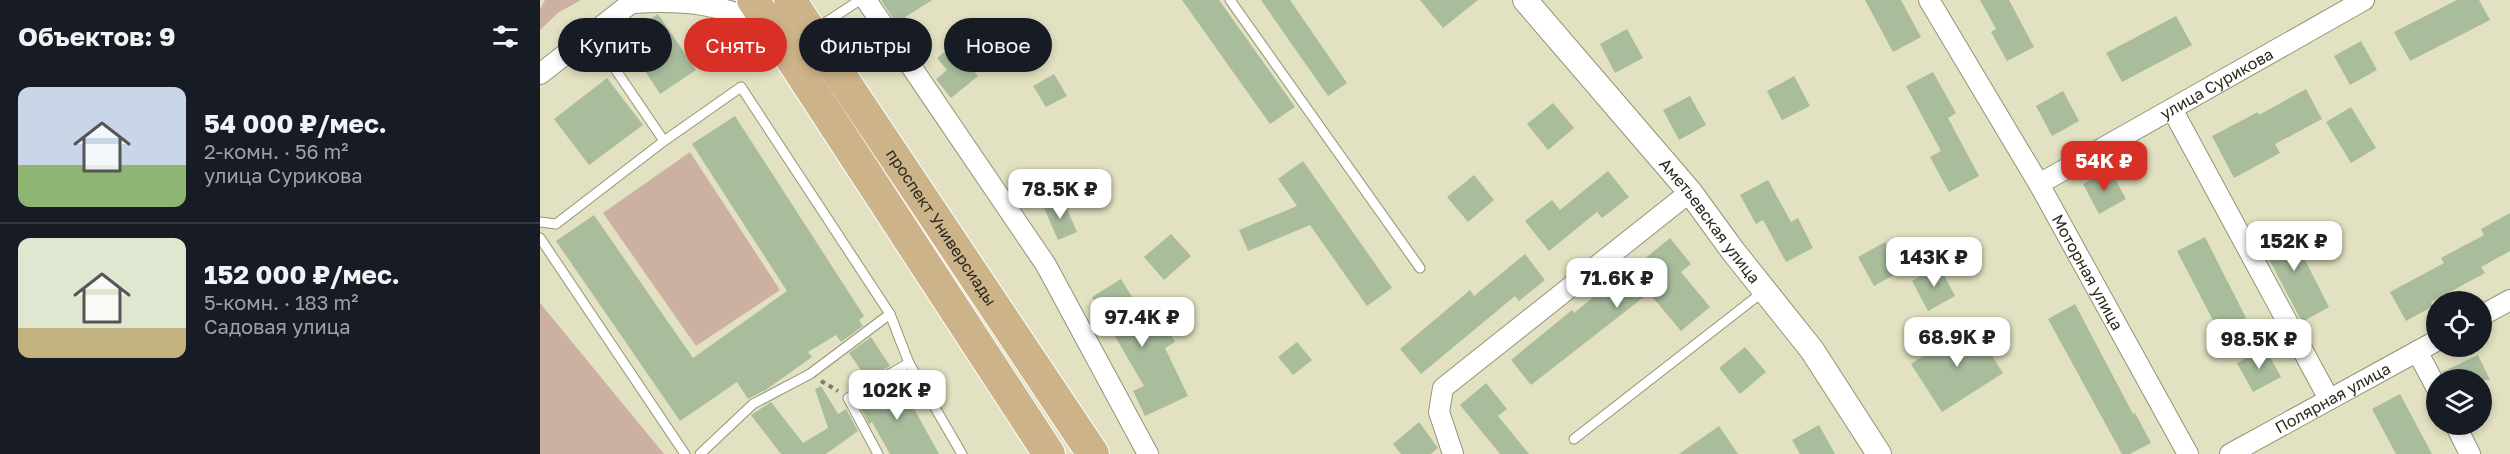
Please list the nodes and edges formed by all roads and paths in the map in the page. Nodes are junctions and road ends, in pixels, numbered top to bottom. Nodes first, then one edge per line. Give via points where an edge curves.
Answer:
1 (753, 0) edge
2 (790, 0) edge
3 (860, 0) edge
4 (866, 0) edge
5 (1230, 0) edge
6 (1525, 0) edge
7 (1929, 0) edge
8 (2364, 0) edge
9 (634, 2) edge
10 (614, 18) edge
11 (748, 18) edge
12 (764, 18) edge
13 (801, 18) edge
14 (832, 18) edge
15 (787, 53) edge
16 (558, 60) edge
17 (617, 72) edge
18 (837, 72) edge
19 (540, 74) edge
20 (2172, 109) junction
21 (664, 141) junction
22 (2038, 184) junction
23 (1689, 192) junction
24 (540, 222) edge
25 (540, 238) edge
26 (1420, 268) dead end
27 (1765, 290) junction
28 (2510, 300) edge
29 (2492, 310) edge
30 (890, 314) junction
31 (2426, 346) edge
32 (2417, 351) junction
33 (909, 363) junction
34 (2426, 369) edge
35 (810, 374) junction
36 (848, 398) junction
37 (2329, 399) junction
38 (2460, 435) edge
39 (1574, 439) dead end
40 (685, 454) edge
41 (700, 454) edge
42 (878, 454) edge
43 (962, 454) edge
44 (1049, 454) edge
45 (1093, 454) edge
46 (1148, 454) edge
47 (1453, 454) edge
48 (1879, 454) edge
49 (2188, 454) edge
50 (2230, 454) edge
51 (2470, 454) edge

1 - 12 main road, проспект Универсиады
2 - 13 main road, проспект Универсиады
3 - 14 lane
4 - 46 street via 1046,265
5 - 26 lane
6 - 23 street, Аметьевская улица
7 - 22 street, Моторная улица
8 - 20 street, улица Сурикова
9 - 10 street
9 - 11 street via 681,1
15 - 44 main road, проспект Универсиады
16 - 19 street
17 - 21 lane
18 - 45 main road, проспект Универсиады
20 - 22 street, улица Сурикова
20 - 37 street
21 - 24 lane via 556,225
21 - 30 lane via 741,87
22 - 49 street, Моторная улица
23 - 27 street, Аметьевская улица
23 - 47 street via 1443,388 1438,412
25 - 40 lane
27 - 39 lane
27 - 48 street, Аметьевская улица via 1812,350
28 - 29 street
30 - 33 lane
30 - 35 lane
31 - 32 street, Полярная улица
32 - 34 street
32 - 37 street, Полярная улица
33 - 36 lane
33 - 43 lane
35 - 36 path
35 - 41 lane via 753,404
36 - 42 lane
37 - 50 street, Полярная улица
38 - 51 street

